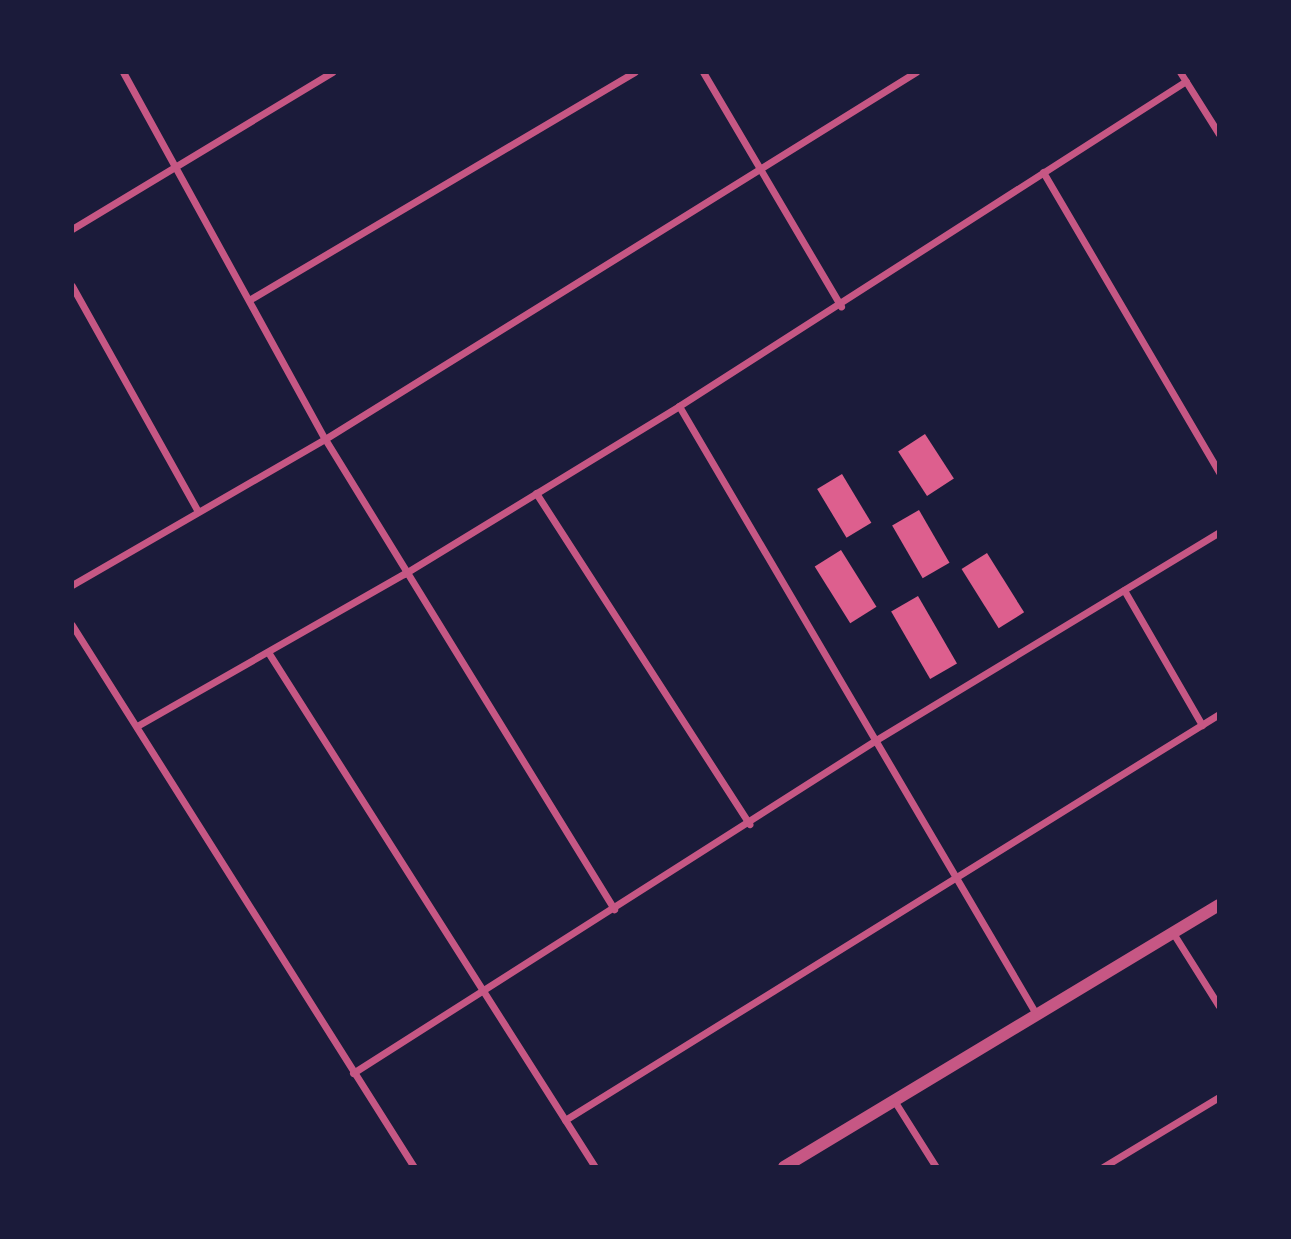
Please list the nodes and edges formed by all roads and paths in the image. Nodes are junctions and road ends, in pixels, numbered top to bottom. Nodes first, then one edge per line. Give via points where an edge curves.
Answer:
1 (123, 72) edge
2 (332, 72) edge
3 (635, 72) edge
4 (703, 72) edge
5 (916, 72) edge
6 (1181, 72) edge
7 (1186, 81) junction
8 (1219, 134) edge
9 (175, 164) junction
10 (759, 168) junction
11 (1043, 172) junction
12 (72, 229) edge
13 (72, 286) edge
14 (249, 300) junction
15 (841, 306) junction
16 (679, 406) junction
17 (325, 439) junction
18 (1219, 472) edge
19 (536, 493) junction
20 (198, 511) junction
21 (1219, 532) edge
22 (404, 574) junction
23 (73, 582) edge
24 (1124, 590) junction
25 (72, 625) edge
26 (268, 652) junction
27 (1219, 714) edge
28 (1202, 724) junction
29 (137, 726) junction
30 (876, 740) junction
31 (749, 824) junction
32 (958, 879) junction
33 (1219, 905) edge
34 (614, 909) junction
35 (1173, 933) junction
36 (484, 993) junction
37 (1219, 1006) edge
38 (1035, 1012) junction
39 (353, 1073) junction
40 (1219, 1097) edge
41 (895, 1102) junction
42 (565, 1120) junction
43 (1118, 1158) junction
44 (414, 1167) edge
45 (595, 1167) edge
46 (784, 1167) edge
47 (936, 1167) edge
48 (1103, 1167) edge
49 (1124, 1167) edge

1 - 9 street
2 - 9 street
3 - 14 street
4 - 10 street
5 - 10 street
6 - 7 street
7 - 8 street
7 - 11 street
9 - 12 street
9 - 14 street
10 - 15 street
10 - 17 street
11 - 15 street
11 - 18 street
13 - 20 street
14 - 17 street
15 - 16 street
16 - 19 street
16 - 30 street
17 - 20 street
17 - 22 street
19 - 22 street
19 - 31 street
20 - 23 street
21 - 24 street
22 - 26 street
22 - 34 street
24 - 28 street
24 - 30 street
25 - 29 street
26 - 29 street
26 - 36 street
27 - 28 street
28 - 32 street
29 - 39 street
30 - 31 street
30 - 32 street
31 - 34 street
32 - 38 street
32 - 42 street
33 - 35 street
34 - 36 street
35 - 37 street
35 - 38 street
36 - 39 street
36 - 42 street
38 - 41 street
39 - 44 street
40 - 43 street
41 - 46 street
41 - 47 street
42 - 45 street
43 - 48 street
43 - 49 street

